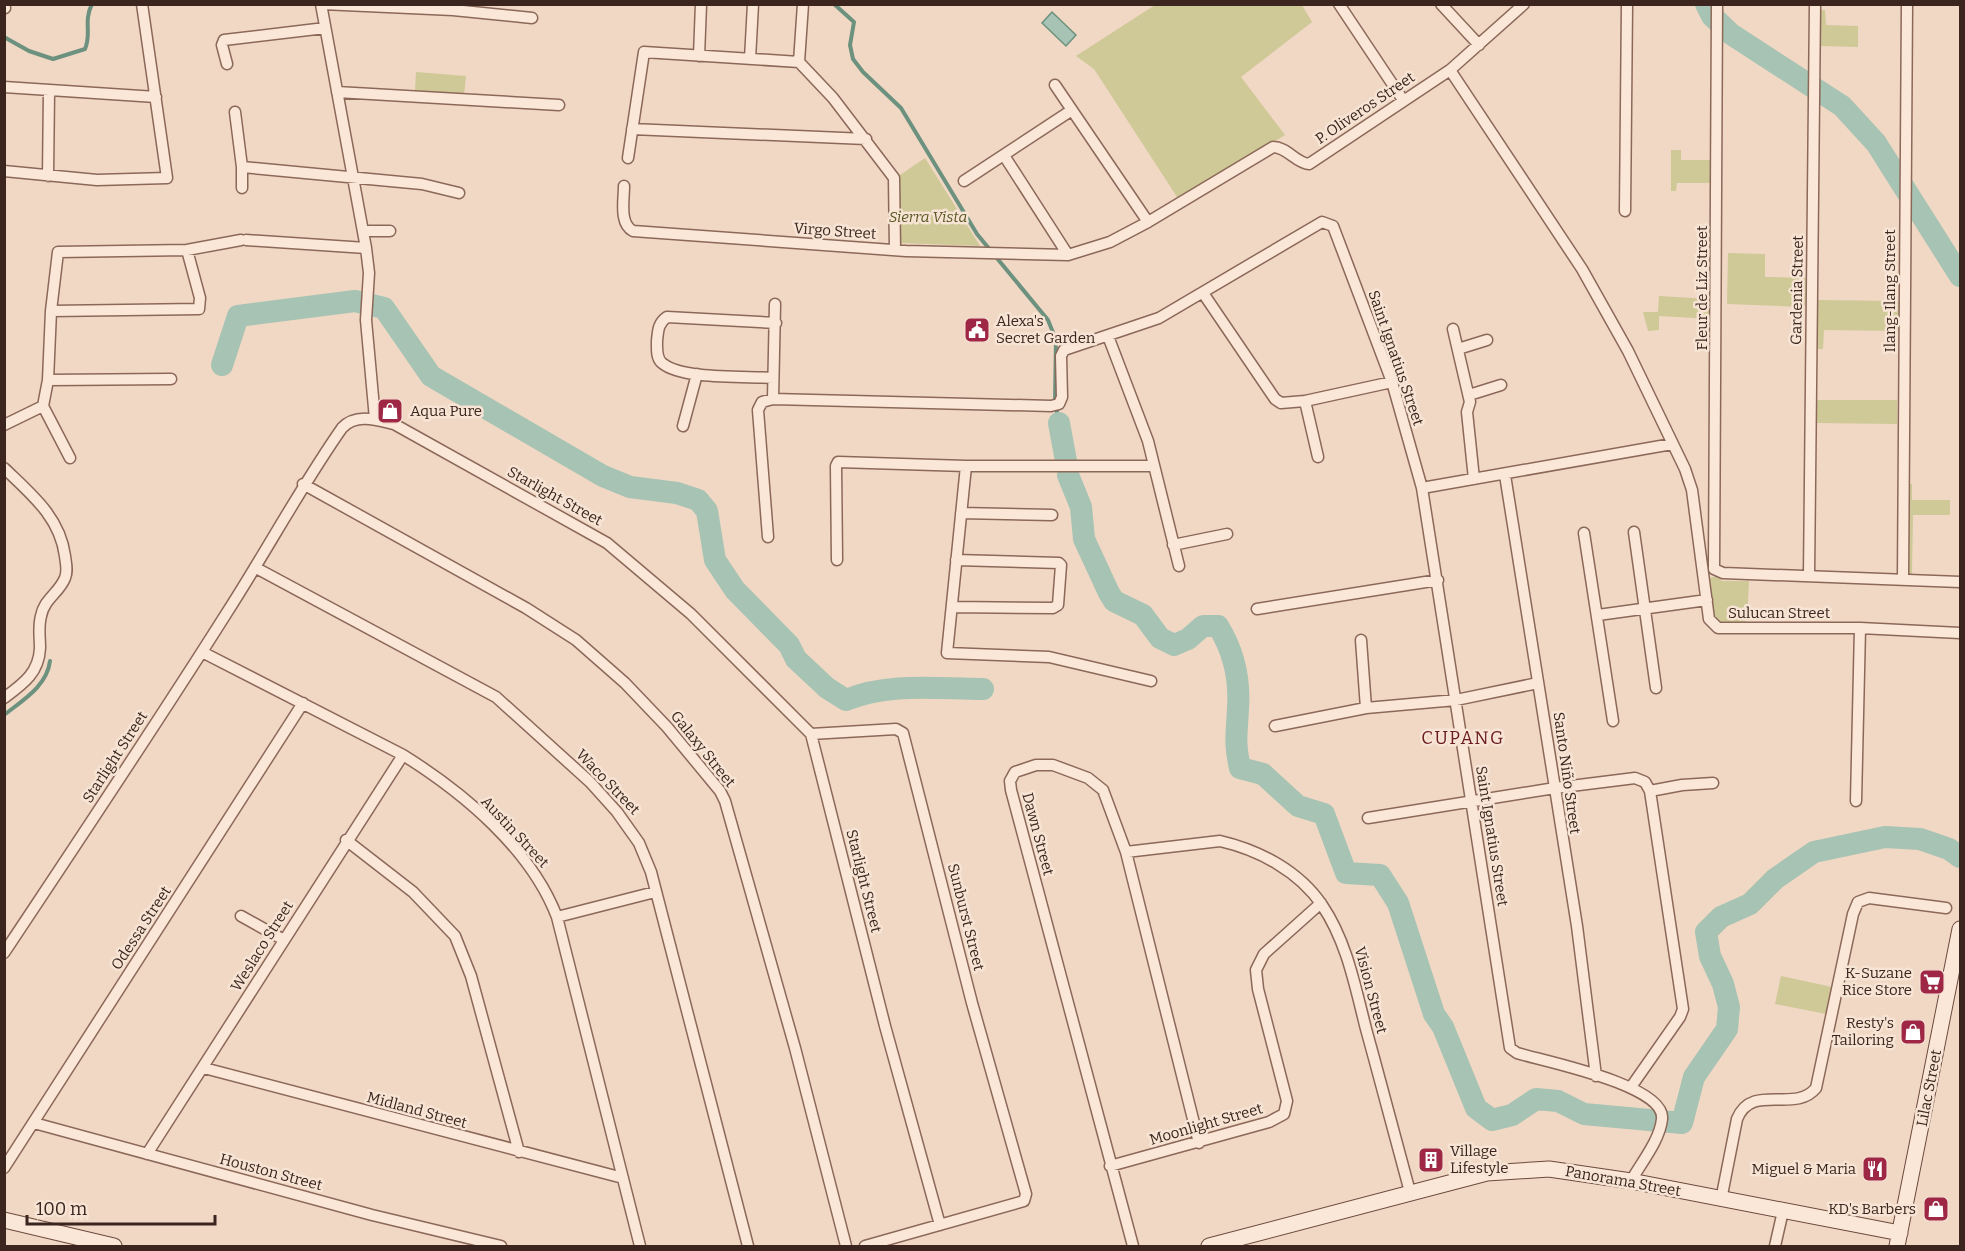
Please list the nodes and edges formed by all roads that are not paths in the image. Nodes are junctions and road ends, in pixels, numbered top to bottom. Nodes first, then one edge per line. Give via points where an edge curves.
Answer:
1 (142, 4) edge
2 (321, 4) edge
3 (701, 4) edge
4 (753, 4) edge
5 (803, 4) edge
6 (1339, 4) edge
7 (1441, 4) edge
8 (1524, 4) edge
9 (1627, 4) edge
10 (1815, 4) edge
11 (1907, 4) edge
12 (453, 7) edge
13 (1717, 7) edge
14 (532, 18) dead end
15 (325, 28) junction
16 (1479, 45) junction
17 (699, 56) junction
18 (750, 59) junction
19 (799, 62) junction
20 (226, 64) dead end
21 (1450, 70) junction
22 (1055, 85) dead end
23 (4, 87) edge
24 (49, 91) junction
25 (338, 92) junction
26 (156, 97) junction
27 (1403, 100) junction
28 (559, 105) dead end
29 (1071, 110) junction
30 (235, 112) dead end
31 (633, 129) junction
32 (866, 139) junction
33 (1005, 157) junction
34 (628, 158) dead end
35 (242, 167) junction
36 (4, 171) edge
37 (48, 176) junction
38 (354, 179) junction
39 (964, 181) dead end
40 (624, 186) dead end
41 (242, 188) dead end
42 (459, 193) dead end
43 (1179, 203) joint
44 (1625, 211) dead end
45 (1148, 222) junction
46 (363, 231) junction
47 (390, 231) dead end
48 (366, 248) junction
49 (187, 250) junction
50 (895, 250) junction
51 (1068, 255) junction
52 (1203, 293) junction
53 (775, 304) dead end
54 (51, 311) junction
55 (776, 323) junction
56 (1453, 329) dead end
57 (1108, 336) junction
58 (1487, 340) dead end
59 (1458, 349) junction
60 (697, 374) junction
61 (773, 378) junction
62 (171, 379) dead end
63 (48, 380) junction
64 (1392, 382) junction
65 (1501, 385) dead end
66 (1469, 395) junction
67 (767, 400) junction
68 (1305, 401) junction
69 (43, 406) junction
70 (375, 419) junction
71 (4, 425) edge
72 (683, 426) dead end
73 (1672, 444) junction
74 (1318, 457) dead end
75 (70, 458) dead end
76 (966, 466) junction
77 (1154, 466) junction
78 (4, 468) edge
79 (1505, 475) junction
80 (1474, 479) junction
81 (303, 484) junction
82 (1422, 488) junction
83 (961, 513) junction
84 (1052, 515) dead end
85 (1634, 532) dead end
86 (1584, 533) dead end
87 (1227, 534) dead end
88 (768, 537) dead end
89 (1173, 545) junction
90 (837, 560) dead end
91 (956, 560) junction
92 (1179, 566) dead end
93 (256, 568) junction
94 (1809, 576) junction
95 (1903, 578) junction
96 (1438, 580) junction
97 (1960, 582) edge
98 (1707, 600) junction
99 (952, 607) junction
100 (1645, 608) junction
101 (1257, 609) dead end
102 (1598, 615) junction
103 (1860, 628) junction
104 (1960, 633) edge
105 (1361, 640) dead end
106 (202, 652) junction
107 (1151, 681) dead end
108 (1538, 683) junction
109 (1656, 688) dead end
110 (4, 698) edge
111 (1456, 700) junction
112 (303, 703) junction
113 (1366, 708) junction
114 (1613, 721) dead end
115 (1275, 726) dead end
116 (811, 734) junction
117 (403, 755) junction
118 (1713, 783) dead end
119 (1648, 786) junction
120 (1555, 788) junction
121 (1470, 801) junction
122 (1856, 801) dead end
123 (1368, 818) dead end
124 (346, 840) junction
125 (1126, 852) junction
126 (655, 892) junction
127 (1321, 903) junction
128 (1946, 908) dead end
129 (241, 916) dead end
130 (557, 917) junction
131 (1960, 929) edge
132 (284, 940) junction
133 (4, 953) edge
134 (1956, 982) edge
135 (204, 1068) junction
136 (1596, 1076) junction
137 (1631, 1087) junction
138 (34, 1123) junction
139 (1199, 1143) junction
140 (519, 1152) junction
141 (147, 1154) junction
142 (1110, 1166) junction
143 (4, 1168) edge
144 (623, 1178) junction
145 (1631, 1181) junction
146 (1410, 1192) junction
147 (1721, 1200) junction
148 (1783, 1211) junction
149 (4, 1220) edge
150 (940, 1225) junction
151 (1898, 1240) edge
152 (114, 1246) edge
153 (501, 1246) edge
154 (640, 1246) edge
155 (748, 1246) edge
156 (846, 1246) edge
157 (865, 1246) edge
158 (1133, 1246) edge
159 (1209, 1246) edge
160 (1775, 1246) edge

1 - 26 street
2 - 12 street
2 - 15 street
3 - 17 street
4 - 18 street
5 - 19 street
6 - 27 street
7 - 16 street
8 - 16 street, P. Oliveros Street
9 - 44 street
10 - 94 street, Gardenia Street
11 - 95 street, Ilang-Ilang Street
12 - 14 street
13 - 94 street, Fleur de Liz Street via 1718,298 1713,566 1717,572
15 - 20 street via 224,40
15 - 25 street
16 - 21 street, P. Oliveros Street
17 - 18 street
17 - 31 street via 644,52
18 - 19 street
19 - 32 street
21 - 27 street, P. Oliveros Street
21 - 73 street, Sulucan Street via 1582,269 1623,342
22 - 29 street
23 - 24 street
24 - 26 street
24 - 37 street
25 - 28 street
25 - 38 street
26 - 37 street via 167,178 97,180
27 - 43 street, P. Oliveros Street via 1309,164 1273,147
29 - 33 street
29 - 45 street
30 - 35 street
31 - 32 street
31 - 34 street
32 - 50 street via 895,181
33 - 39 street
33 - 51 street
35 - 38 street
35 - 41 street
36 - 37 street
38 - 42 street via 422,184
38 - 46 street
40 - 50 street, Virgo Street via 624,218 633,231
43 - 45 street, Virgo Street
45 - 51 street, Virgo Street via 1110,242
46 - 47 street
46 - 48 street
48 - 49 street via 244,240
48 - 70 street via 366,320
49 - 54 street via 60,251
49 - 54 street via 200,298 199,309
50 - 51 street, Virgo Street
52 - 57 street via 1159,318
52 - 64 street, Saint Ignatius Street via 1322,222 1329,223
52 - 68 street via 1275,399 1283,404
53 - 55 street
54 - 63 street
55 - 60 street via 664,318 658,328 656,352 660,362
55 - 61 street
56 - 59 street
57 - 67 street via 1062,352 1062,398 1055,405
57 - 77 street
58 - 59 street
59 - 66 street
60 - 61 street
60 - 72 street
61 - 67 street
62 - 63 street
63 - 69 street
64 - 68 street
64 - 82 street, Saint Ignatius Street
65 - 66 street
66 - 80 street via 1467,412
67 - 88 street via 759,410
68 - 74 street
69 - 71 street
69 - 75 street
70 - 81 street, Starlight Street via 346,424
70 - 116 street, Starlight Street via 394,424 607,543 691,614
73 - 79 street
73 - 98 street, Sulucan Street via 1692,490
76 - 77 street
76 - 83 street
76 - 90 street via 837,464
77 - 89 street
78 - 110 street via 55,523 67,569 62,584 47,600 41,614 37,666 29,679
79 - 80 street
79 - 108 street, Santo Niño Street
80 - 82 street
81 - 93 street, Starlight Street
81 - 156 street, Galaxy Street via 576,640 626,683 720,791 795,1048
82 - 96 street, Saint Ignatius Street
83 - 84 street
83 - 91 street
85 - 100 street
86 - 102 street
87 - 89 street
89 - 92 street
91 - 99 street
91 - 99 street via 1059,563 1058,605
93 - 106 street, Starlight Street
93 - 126 street, Waco Street via 496,697 590,783 630,828 646,857
94 - 95 street
95 - 97 street
96 - 101 street
96 - 111 street, Saint Ignatius Street
98 - 100 street
98 - 103 street, Sulucan Street via 1711,622 1718,628
99 - 107 street via 947,653 1049,657
100 - 102 street
100 - 109 street
102 - 114 street
103 - 104 street, Sulucan Street
103 - 122 street
105 - 113 street
106 - 112 street, Austin Street
106 - 133 street, Starlight Street
108 - 111 street
108 - 120 street, Santo Niño Street
111 - 113 street
111 - 121 street, Saint Ignatius Street
112 - 117 street, Austin Street
112 - 138 street, Odessa Street
113 - 115 street
116 - 150 street, Starlight Street
116 - 150 street, Sunburst Street via 896,729 903,734 1026,1198
117 - 124 street, Weslaco Street
117 - 130 street, Austin Street via 455,793 507,841 539,878
118 - 119 street
119 - 120 street via 1635,778
119 - 137 street via 1683,1009
120 - 121 street
120 - 136 street, Santo Niño Street
121 - 123 street
121 - 136 street, Saint Ignatius Street via 1510,1048
124 - 132 street, Weslaco Street
124 - 140 street via 413,892 455,936 471,976
125 - 127 street, Vision Street via 1220,841 1234,844 1270,859
125 - 139 street, Dawn Street
125 - 142 street, Dawn Street via 1103,790 1088,778 1053,765 1024,768 1012,776 1011,790
126 - 130 street
126 - 155 street, Waco Street
127 - 139 street, Moonlight Street via 1264,954 1256,970 1287,1101 1284,1114
127 - 146 street, Vision Street via 1343,941
128 - 147 street via 1869,898 1858,902 1816,1088 1803,1098 1757,1099 1743,1108 1737,1119
129 - 132 street
130 - 144 street, Austin Street
131 - 134 street, Lilac Street
132 - 135 street, Weslaco Street
134 - 151 street, Lilac Street
135 - 140 street, Midland Street
135 - 141 street, Weslaco Street
136 - 137 street, Saint Ignatius Street
137 - 145 street, Saint Ignatius Street via 1656,1102 1663,1117
138 - 141 street, Houston Street
138 - 143 street, Odessa Street
139 - 142 street, Moonlight Street
140 - 144 street, Midland Street
141 - 153 street, Houston Street
142 - 158 street, Dawn Street
144 - 154 street, Austin Street
145 - 146 street, Panorama Street via 1572,1171 1516,1170 1486,1173
145 - 147 street, Panorama Street
146 - 159 street, Panorama Street
147 - 148 street, Panorama Street
148 - 151 street, Panorama Street
148 - 160 street
149 - 152 street
150 - 157 street

